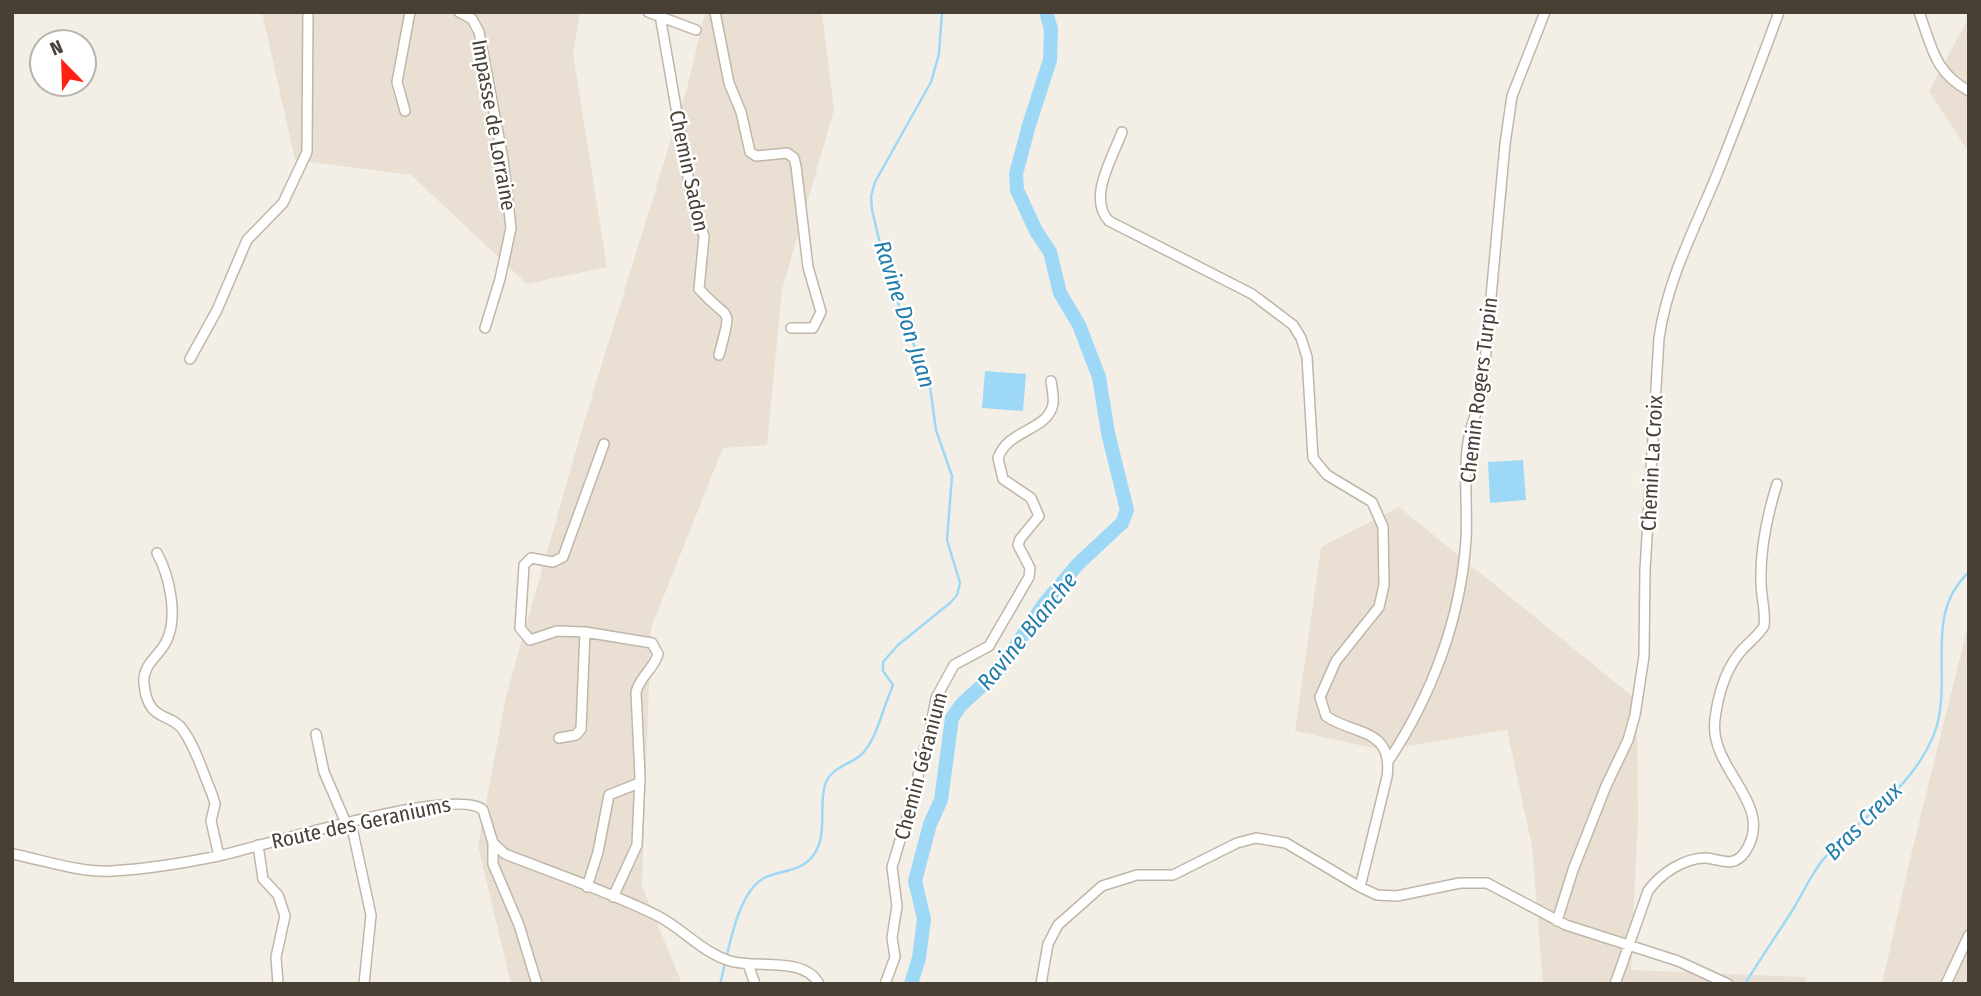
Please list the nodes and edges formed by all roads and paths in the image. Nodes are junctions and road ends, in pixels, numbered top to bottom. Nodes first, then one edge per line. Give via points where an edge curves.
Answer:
1 (308, 12) edge
2 (410, 12) edge
3 (458, 12) edge
4 (648, 12) edge
5 (715, 12) edge
6 (1545, 12) edge
7 (1779, 12) edge
8 (1919, 12) edge
9 (660, 15) junction
10 (696, 30) dead end
11 (1969, 90) edge
12 (405, 111) dead end
13 (1122, 132) dead end
14 (485, 327) dead end
15 (791, 328) dead end
16 (719, 355) dead end
17 (190, 359) dead end
18 (1051, 381) dead end
19 (604, 444) dead end
20 (1777, 484) dead end
21 (157, 553) dead end
22 (585, 632) junction
23 (316, 734) dead end
24 (559, 738) dead end
25 (1389, 760) junction
26 (639, 783) junction
27 (349, 823) junction
28 (493, 843) junction
29 (258, 845) junction
30 (12, 854) edge
31 (219, 856) junction
32 (587, 887) junction
33 (1360, 887) junction
34 (613, 897) junction
35 (1557, 921) junction
36 (1969, 935) edge
37 (1629, 945) junction
38 (748, 964) junction
39 (1706, 974) junction
40 (278, 984) edge
41 (364, 984) edge
42 (537, 984) edge
43 (755, 984) edge
44 (819, 984) edge
45 (885, 984) edge
46 (1041, 984) edge
47 (1615, 984) edge
48 (1703, 984) edge
49 (1728, 984) edge
50 (1946, 984) edge

1 - 17 street via 307,152 283,203 247,240 218,310
2 - 12 street via 397,82
3 - 14 street, Impasse de Lorraine via 472,19 479,32 511,228
4 - 9 street
5 - 15 street via 729,83 750,152 756,156 787,153 796,166 808,267 821,312 813,328
6 - 25 street, Chemin Rogers Turpin via 1512,96 1482,396 1470,432 1466,541 1456,607 1430,689
7 - 35 street, Chemin La Croix via 1664,302 1645,570 1644,656 1635,715
8 - 11 street via 1939,67 1950,80
9 - 10 street
9 - 16 street, Chemin Sadon via 693,206 704,236 699,289 729,318
13 - 25 street via 1099,198 1103,215 1252,293 1293,325 1307,357 1313,458 1321,470 1372,502 1379,512 1383,596 1372,619 1336,662 1320,697 1326,716 1375,738
18 - 45 street, Chemin Géranium via 1053,404 1048,415 1007,440 998,458 1003,479 1031,498 1039,516 1018,545 1030,568 1029,577 989,646 954,665 936,698 892,867 897,906 892,938 895,957
19 - 22 street via 563,557 553,562 531,558 524,565 520,628 524,637
20 - 37 street via 1764,526 1763,626 1733,661 1714,719 1724,763 1752,807 1755,825 1746,850 1737,859 1724,863 1696,859 1661,876 1648,891
21 - 31 street via 168,580 171,623 165,643 146,671 145,688 155,713 183,730 212,794 211,821
22 - 24 street via 581,729 576,735
22 - 26 street via 652,643 658,654 638,681 636,692
23 - 27 street via 324,772
25 - 33 street
26 - 32 street via 609,795
26 - 34 street via 637,845
27 - 28 street, Route des Geraniums via 438,804 472,804 483,810
27 - 29 street, Route des Geraniums
27 - 41 street via 371,915
28 - 32 street via 505,854
28 - 42 street, Route des Geraniums via 493,864
29 - 31 street, Route des Geraniums
29 - 40 street via 262,879 278,895 285,916 276,957
30 - 31 street, Route des Geraniums via 109,871
32 - 34 street
33 - 35 street via 1377,895 1396,896 1460,883 1487,883
33 - 46 street via 1286,843 1267,838 1237,843 1173,875 1137,874 1118,879 1102,886 1061,920 1048,944
34 - 38 street via 675,925 716,956
35 - 37 street
36 - 50 street
37 - 39 street
37 - 47 street
38 - 43 street
38 - 44 street via 805,969
39 - 48 street
39 - 49 street

